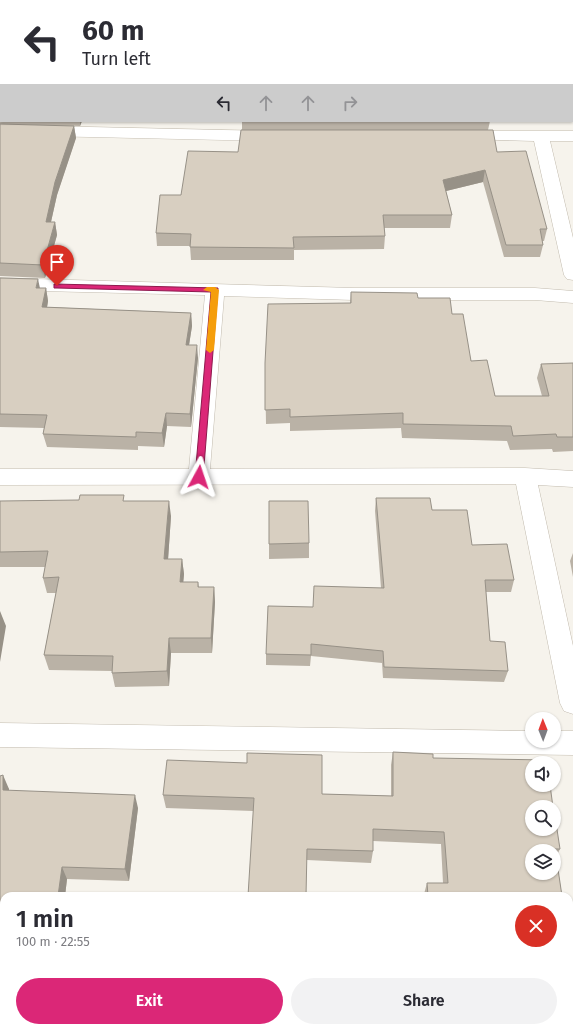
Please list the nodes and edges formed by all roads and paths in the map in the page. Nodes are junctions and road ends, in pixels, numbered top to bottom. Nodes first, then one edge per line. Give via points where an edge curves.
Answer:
1 (0, 130) edge
2 (286, 136) edge
3 (453, 136) edge
4 (541, 136) junction
5 (573, 136) edge
6 (573, 275) edge
7 (0, 284) edge
8 (215, 290) junction
9 (573, 297) edge
10 (525, 476) junction
11 (0, 477) edge
12 (199, 477) junction
13 (573, 479) edge
14 (573, 703) edge
15 (0, 735) edge
16 (573, 743) edge

1 - 2 street
3 - 4 street
4 - 5 street
4 - 6 street
7 - 8 street
8 - 9 street via 354,294 535,294
8 - 12 street
10 - 12 street
10 - 13 street
10 - 14 street
11 - 12 street
15 - 16 street

